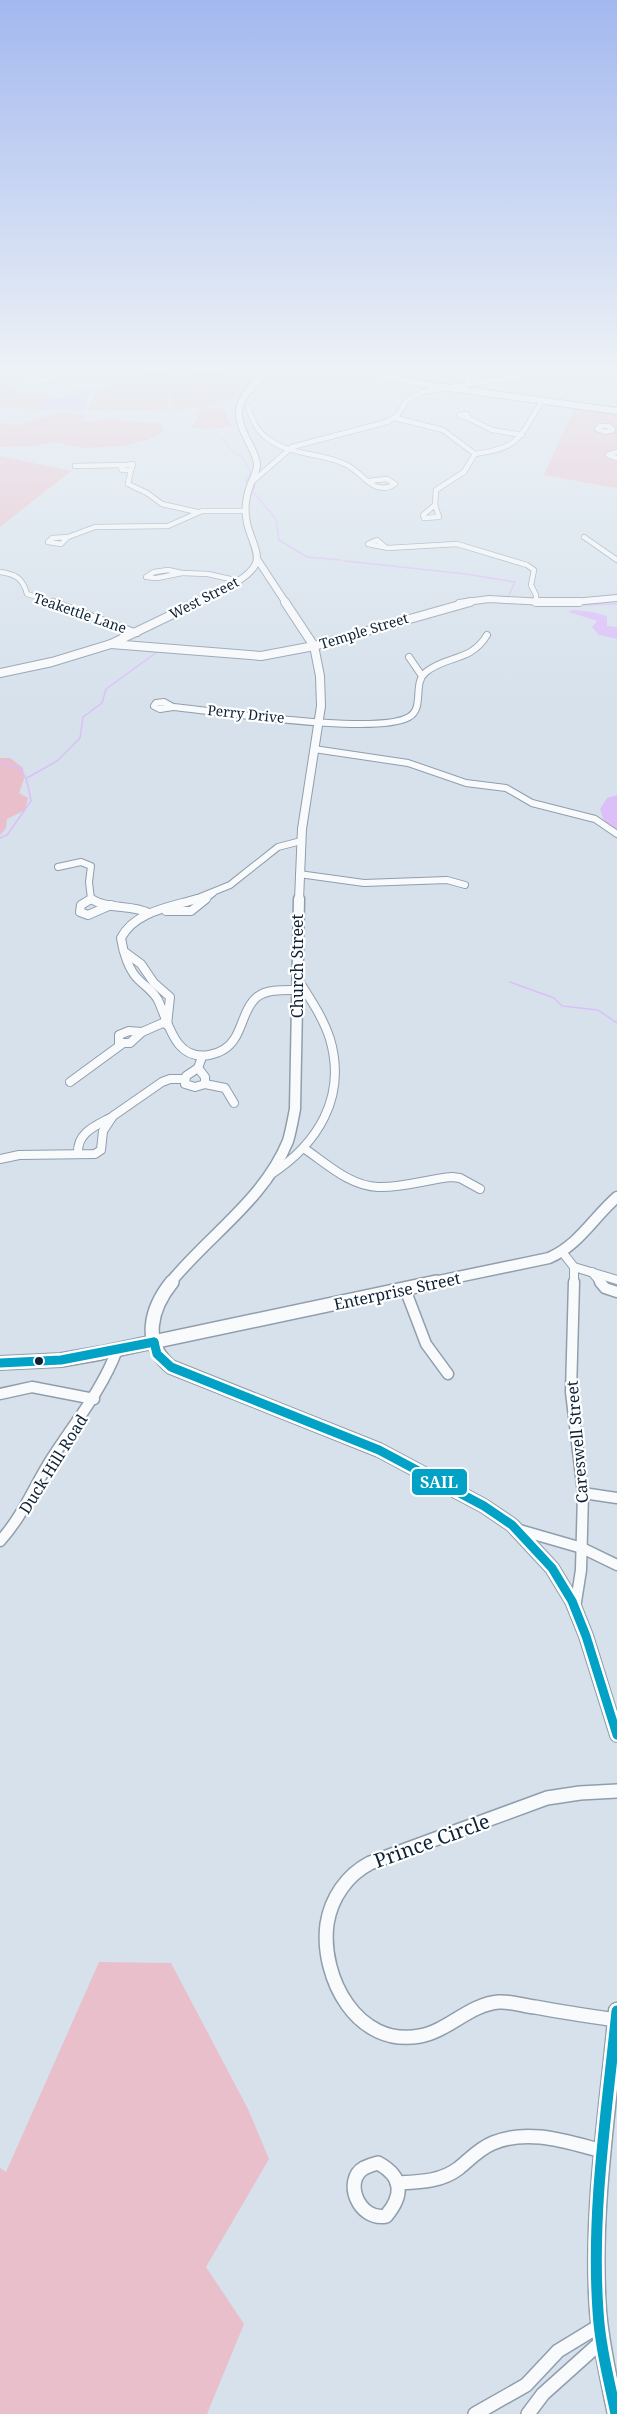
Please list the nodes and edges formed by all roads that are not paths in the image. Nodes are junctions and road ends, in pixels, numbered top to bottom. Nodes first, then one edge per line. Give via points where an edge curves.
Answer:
1 (129, 485) edge
2 (251, 485) edge
3 (373, 485) edge
4 (394, 485) edge
5 (445, 485) edge
6 (435, 505) dead end
7 (245, 511) junction
8 (199, 512) junction
9 (68, 537) dead end
10 (584, 537) dead end
11 (385, 547) dead end
12 (257, 559) junction
13 (617, 560) edge
14 (262, 569) junction
15 (0, 572) edge
16 (249, 572) junction
17 (182, 573) junction
18 (239, 581) junction
19 (617, 598) edge
20 (536, 603) junction
21 (137, 633) junction
22 (486, 635) dead end
23 (111, 644) junction
24 (314, 646) junction
25 (409, 657) dead end
26 (0, 673) edge
27 (422, 676) junction
28 (173, 707) dead end
29 (319, 721) junction
30 (314, 749) junction
31 (617, 834) edge
32 (302, 841) junction
33 (58, 867) dead end
34 (299, 874) junction
35 (465, 885) dead end
36 (91, 899) junction
37 (111, 905) junction
38 (149, 913) junction
39 (126, 952) junction
40 (297, 978) junction
41 (297, 990) junction
42 (166, 1024) junction
43 (142, 1032) junction
44 (122, 1044) junction
45 (202, 1057) junction
46 (198, 1068) junction
47 (184, 1079) junction
48 (70, 1082) dead end
49 (205, 1084) junction
50 (234, 1103) dead end
51 (113, 1116) junction
52 (305, 1149) junction
53 (78, 1153) junction
54 (0, 1159) edge
55 (270, 1175) junction
56 (480, 1189) dead end
57 (617, 1197) edge
58 (563, 1253) junction
59 (574, 1267) junction
60 (592, 1272) junction
61 (617, 1280) edge
62 (405, 1289) junction
63 (617, 1292) edge
64 (154, 1342) junction
65 (117, 1350) junction
66 (0, 1363) edge
67 (448, 1374) dead end
68 (0, 1394) edge
69 (94, 1399) junction
70 (583, 1493) junction
71 (617, 1498) edge
72 (516, 1529) junction
73 (0, 1541) edge
74 (582, 1548) junction
75 (617, 1565) edge
76 (575, 1608) junction
77 (617, 1735) edge
78 (617, 1791) edge
79 (617, 2015) edge
80 (603, 2151) junction
81 (397, 2183) dead end
82 (601, 2334) junction
83 (475, 2414) edge
84 (528, 2414) edge
85 (616, 2414) edge

1 - 8 street via 162,504
2 - 7 main road
3 - 4 street via 380,489
5 - 6 street via 436,490
7 - 8 street
7 - 12 main road
8 - 9 street via 168,526 98,526
10 - 13 street
11 - 20 street via 454,544 525,564 534,570 531,585
12 - 14 main road, Church Street
12 - 16 main road, West Street
14 - 16 main road
14 - 24 main road, Church Street
15 - 21 street, Teakettle Lane via 18,575 25,582 27,594
16 - 18 main road, West Street
17 - 17 street via 162,570 146,577 153,579
17 - 18 street
18 - 21 main road, West Street
19 - 20 main road, Temple Street
20 - 24 main road, Temple Street via 459,603
21 - 23 main road, West Street
22 - 27 street via 476,651 432,668
23 - 24 main road, Temple Street via 252,656
23 - 26 main road, West Street
24 - 29 main road, Church Street via 320,676
25 - 27 street
27 - 29 street, Perry Drive via 417,709 401,721
28 - 29 street, Perry Drive
29 - 30 main road, Church Street
30 - 31 street via 416,764 466,783 502,787 532,803 595,819
30 - 32 main road, Church Street
32 - 34 main road, Church Street
32 - 38 street via 277,847 191,911
33 - 36 street via 81,862 91,866
34 - 35 street via 364,883 447,880
34 - 40 main road, Church Street
36 - 37 street
36 - 37 street via 81,905 80,912 95,914
37 - 38 street via 139,907
38 - 39 street via 125,929 121,942
39 - 42 street via 136,977 153,992
39 - 42 street via 170,997
40 - 41 main road, Church Street
40 - 52 street via 318,1013 333,1057 329,1108 322,1128
41 - 45 street via 259,996 250,1005 233,1042
41 - 55 main road, Church Street via 293,1120 288,1140
42 - 43 street
42 - 45 street via 181,1049
43 - 44 street via 131,1043
43 - 44 street via 121,1033 117,1038
44 - 48 street
45 - 46 street
46 - 47 street
46 - 49 street
47 - 49 street via 191,1087
47 - 51 street via 162,1082
49 - 50 street via 225,1089
51 - 53 street via 84,1134 77,1144
51 - 53 street via 104,1131 101,1150 92,1155
52 - 55 street
52 - 56 street via 364,1185 379,1187 452,1177
53 - 54 street via 24,1154
55 - 64 main road, Church Street via 162,1293 152,1318
57 - 58 main road, Enterprise Street via 583,1237
58 - 59 street
58 - 62 main road, Enterprise Street
59 - 60 street
59 - 70 street, Careswell Street via 570,1374
60 - 61 street
60 - 63 street via 604,1288
62 - 64 main road, Enterprise Street
62 - 67 street via 420,1335 432,1357
64 - 65 main road, Enterprise Street
64 - 72 main road via 157,1354 171,1366 379,1450 484,1506
65 - 66 main road, Enterprise Street via 62,1360
65 - 69 street, Duck Hill Road
68 - 69 street via 32,1388
69 - 73 street, Duck Hill Road via 49,1463 25,1510
70 - 71 street
70 - 74 street, Careswell Street
72 - 74 street
72 - 76 main road via 552,1568
74 - 75 street
74 - 76 street, Careswell Street
76 - 77 main road, Careswell Street
78 - 79 street, Prince Circle via 566,1794 446,1833 363,1866 346,1881 333,1901 326,1948 333,1980 357,2017 399,2036 419,2037 500,2002
79 - 80 main road
80 - 81 street via 532,2135 508,2138 480,2151 447,2176
80 - 82 main road via 596,2248
82 - 83 street via 558,2351 526,2385
82 - 84 street
82 - 85 main road

